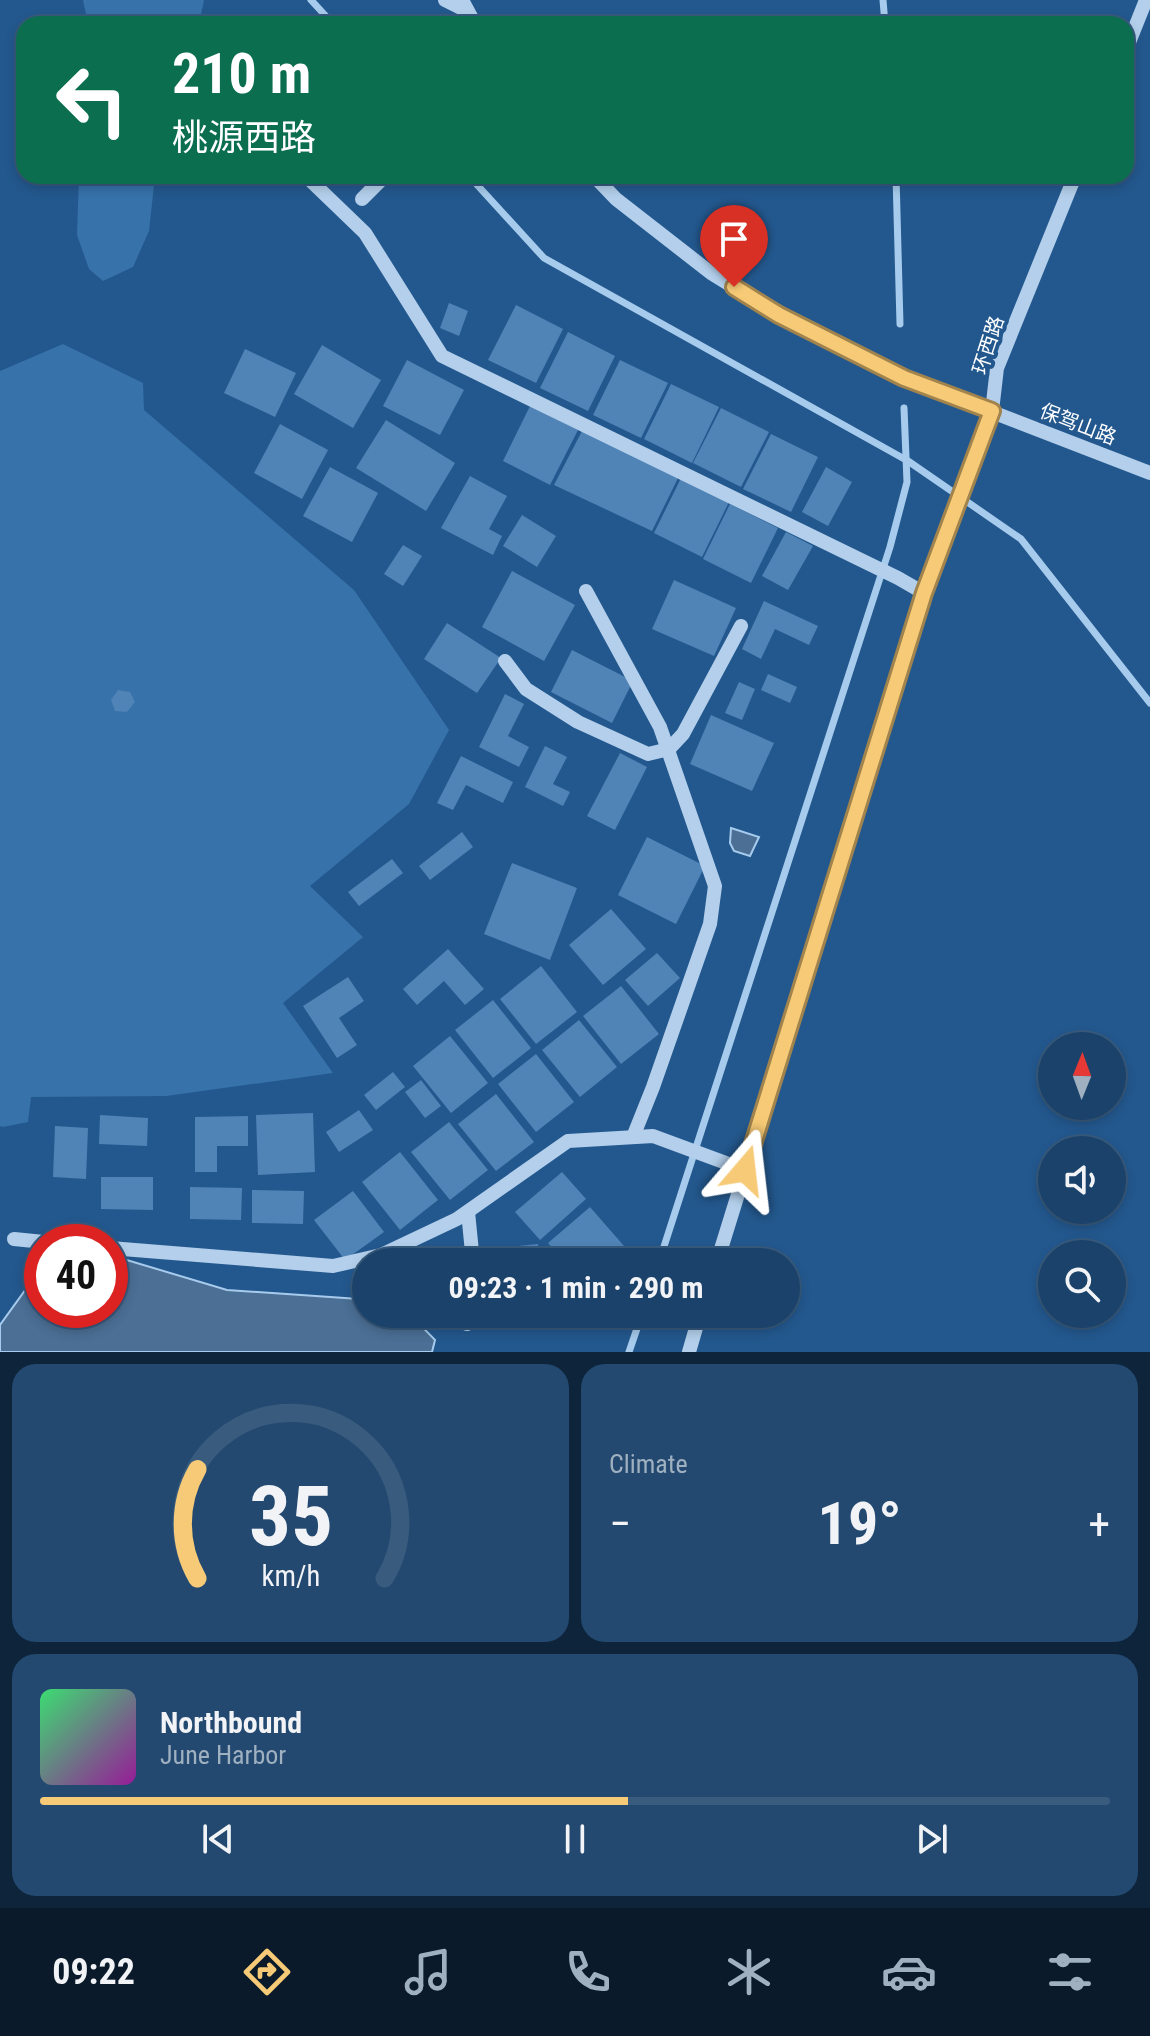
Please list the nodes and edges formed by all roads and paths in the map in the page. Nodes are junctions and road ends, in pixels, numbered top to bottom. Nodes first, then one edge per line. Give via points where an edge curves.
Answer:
1 (445, 0) edge
2 (1146, 0) edge
3 (468, 12) edge
4 (1134, 30) edge
5 (314, 184) edge
6 (377, 184) edge
7 (602, 184) edge
8 (1072, 184) edge
9 (362, 199) dead end
10 (992, 411) junction
11 (1150, 473) edge
12 (586, 591) dead end
13 (924, 593) junction
14 (741, 626) dead end
15 (505, 661) dead end
16 (669, 749) junction
17 (633, 1137) junction
18 (745, 1170) junction
19 (468, 1212) junction
20 (14, 1239) dead end
21 (24, 1240) edge
22 (472, 1248) edge
23 (721, 1248) edge
24 (128, 1249) edge
25 (696, 1328) edge
26 (689, 1352) edge

1 - 3 street
2 - 4 street
5 - 13 street via 365,233 442,356
6 - 9 street
7 - 10 street, 保驾山路 via 711,273 779,315 904,378
8 - 10 street, 环西路 via 997,368
10 - 11 street, 保驾山路
10 - 13 street, 环西路
12 - 16 street
13 - 18 street, 环西路
14 - 16 street via 683,734
15 - 16 street via 526,689 578,722 648,754
16 - 17 street via 715,886 710,924
17 - 18 street via 653,1136
17 - 19 street via 568,1141
18 - 23 street, 环西路
19 - 22 street
19 - 24 street via 381,1255 333,1266
20 - 21 street
25 - 26 street

